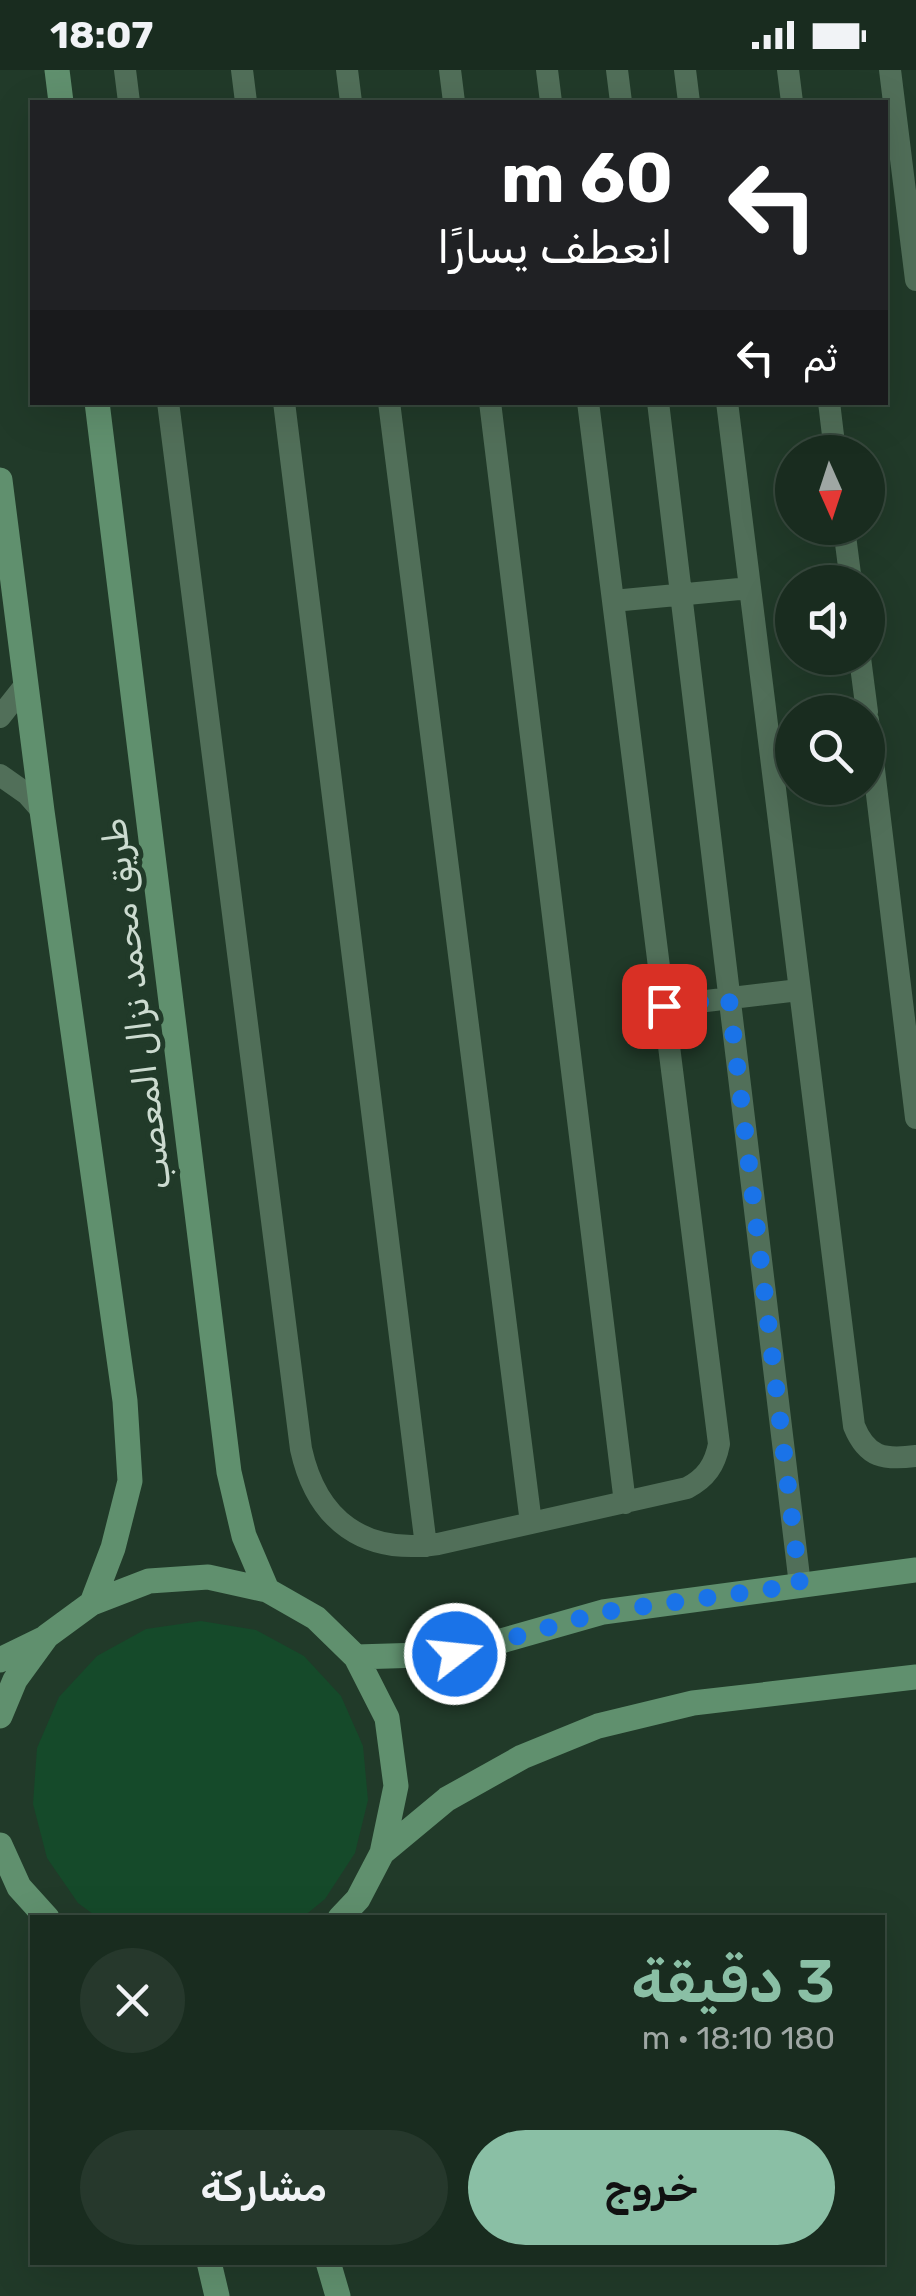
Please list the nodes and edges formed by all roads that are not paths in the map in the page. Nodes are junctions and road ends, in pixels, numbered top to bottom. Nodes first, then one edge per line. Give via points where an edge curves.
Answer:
1 (57, 70) edge
2 (125, 70) edge
3 (242, 70) edge
4 (347, 70) edge
5 (450, 70) edge
6 (547, 70) edge
7 (618, 70) edge
8 (686, 70) edge
9 (788, 70) edge
10 (890, 70) edge
11 (61, 100) edge
12 (129, 100) edge
13 (246, 100) edge
14 (351, 100) edge
15 (454, 100) edge
16 (551, 100) edge
17 (622, 100) edge
18 (690, 100) edge
19 (792, 100) edge
20 (916, 280) edge
21 (98, 405) edge
22 (168, 405) edge
23 (284, 405) edge
24 (389, 405) edge
25 (490, 405) edge
26 (588, 405) edge
27 (658, 405) edge
28 (727, 405) edge
29 (829, 405) edge
30 (833, 435) edge
31 (0, 480) edge
32 (750, 588) junction
33 (681, 595) junction
34 (613, 601) junction
35 (26, 684) junction
36 (0, 717) edge
37 (0, 776) edge
38 (878, 805) edge
39 (42, 810) junction
40 (800, 990) junction
41 (729, 999) junction
42 (664, 1006) junction
43 (916, 1118) edge
44 (916, 1456) edge
45 (625, 1502) junction
46 (532, 1523) junction
47 (426, 1546) junction
48 (916, 1570) edge
49 (800, 1585) junction
50 (267, 1590) junction
51 (92, 1602) junction
52 (48, 1636) junction
53 (356, 1657) junction
54 (0, 1660) edge
55 (916, 1678) edge
56 (0, 1716) edge
57 (0, 1845) edge
58 (382, 1854) junction
59 (10, 1880) edge
60 (44, 1915) edge
61 (343, 1915) edge
62 (211, 2265) edge
63 (329, 2265) edge
64 (217, 2296) edge
65 (338, 2296) edge

1 - 11 street
2 - 12 lane
3 - 13 lane
4 - 14 lane
5 - 15 lane
6 - 16 lane
7 - 17 lane
8 - 18 lane
9 - 19 lane
10 - 20 lane
21 - 50 street, طريق محمد نزال المعصب via 228,1472
22 - 47 lane via 303,1461 317,1496 353,1531 376,1542
23 - 47 lane
24 - 46 lane
25 - 45 lane
26 - 34 lane
27 - 33 lane
28 - 32 lane
29 - 30 lane
31 - 35 street, طريق محمد نزال المعصب
32 - 33 lane
32 - 40 lane
33 - 34 lane
33 - 41 lane
34 - 42 lane
35 - 36 lane
35 - 39 street, طريق محمد نزال المعصب
37 - 39 lane
38 - 43 lane
39 - 51 street, طريق محمد نزال المعصب via 126,1402 130,1480
40 - 41 lane
40 - 44 lane via 854,1426 879,1456
41 - 42 lane
41 - 49 lane
42 - 45 lane via 719,1444 699,1482
45 - 46 lane
46 - 47 lane
48 - 49 street
49 - 53 street via 603,1612 455,1654
50 - 51 street via 208,1577 149,1581
50 - 53 street via 316,1618
51 - 52 street
52 - 54 street
52 - 56 street via 14,1680
53 - 58 street via 387,1718 396,1786
55 - 58 street via 693,1703 598,1726 446,1799
57 - 59 street
58 - 61 street
59 - 60 street
62 - 64 street
63 - 65 street

